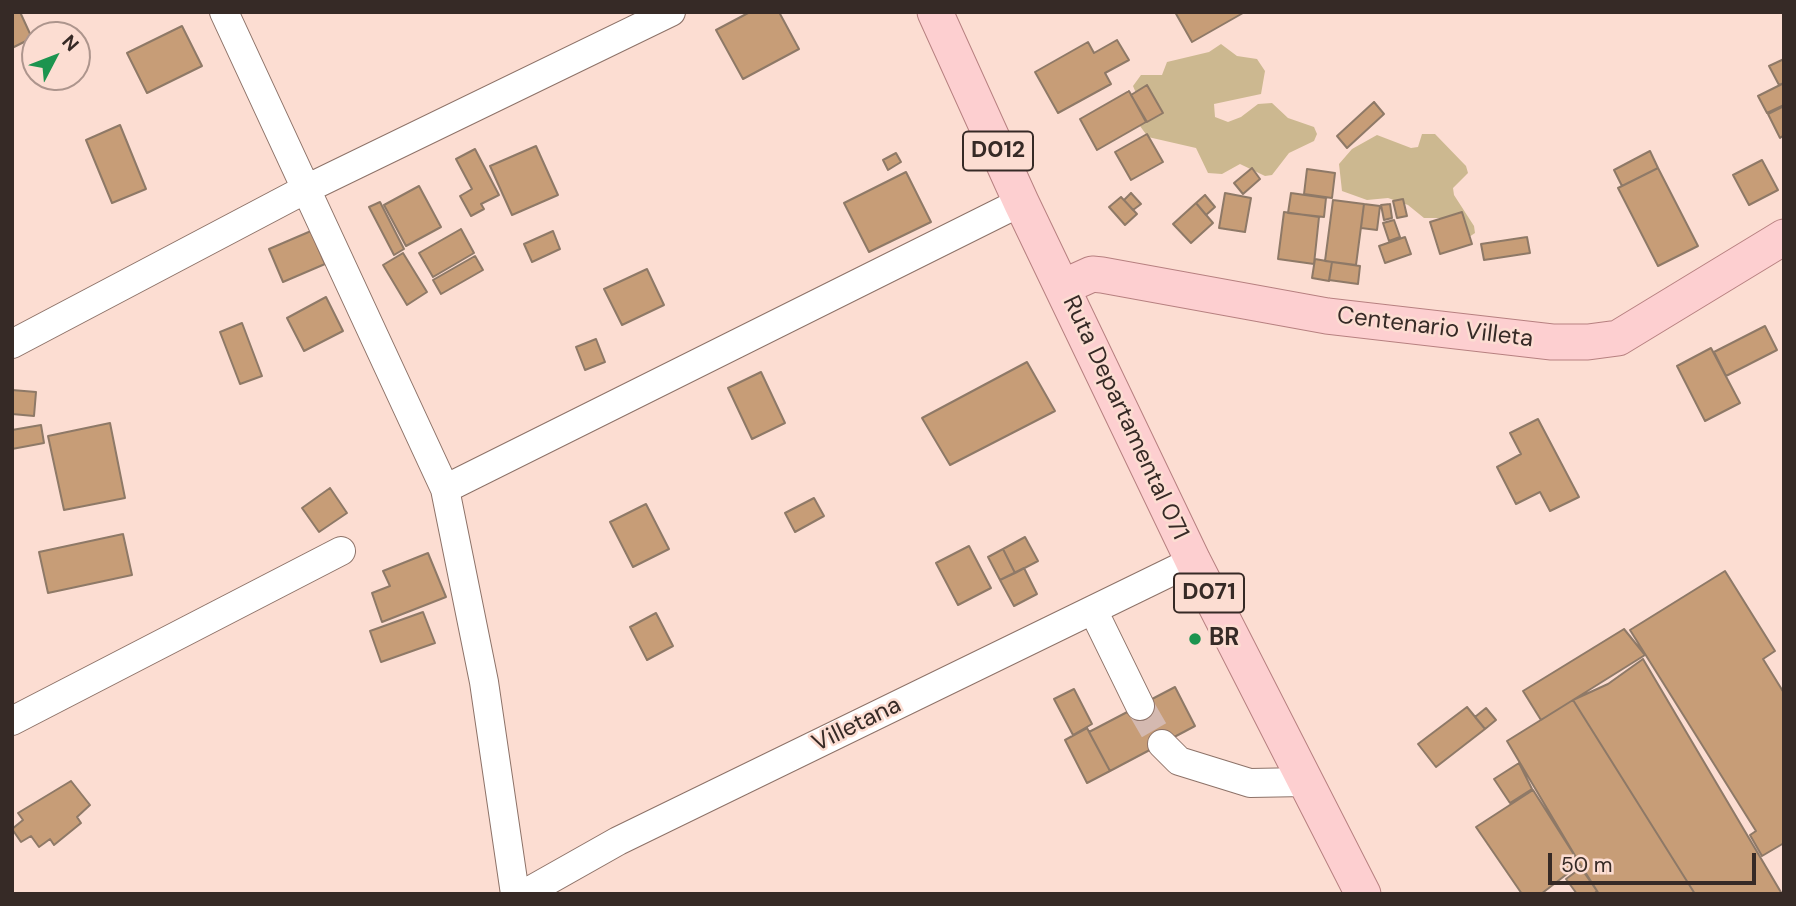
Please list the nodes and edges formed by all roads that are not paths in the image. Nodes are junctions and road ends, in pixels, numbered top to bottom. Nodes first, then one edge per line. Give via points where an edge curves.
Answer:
1 (224, 12) edge
2 (671, 12) edge
3 (935, 12) edge
4 (304, 190) junction
5 (1021, 202) junction
6 (1784, 237) edge
7 (1063, 287) junction
8 (12, 344) edge
9 (445, 489) junction
10 (341, 551) dead end
11 (1193, 561) junction
12 (1093, 610) junction
13 (1140, 706) tunnel mouth
14 (12, 721) edge
15 (1162, 744) tunnel mouth
16 (1305, 782) junction
17 (515, 894) edge
18 (524, 894) edge
19 (1363, 894) edge

1 - 4 street
2 - 4 street
3 - 5 main road, Ruta Departamental 071 / D012
4 - 8 street
4 - 9 street
5 - 7 main road, Ruta Departamental 071 / D012
5 - 9 street
6 - 7 main road, Centenario Villeta via 1618,338 1588,342 1552,342 1327,316 1102,275 1092,274
7 - 11 main road, Ruta Departamental 071 / D071
9 - 17 street via 484,682
10 - 14 street
11 - 12 street, Villetana
11 - 16 main road, Ruta Departamental 071 / D071
12 - 13 street
12 - 18 street, Villetana via 618,841
15 - 16 street via 1179,761 1240,780
16 - 19 main road, Ruta Departamental 071 / D071

